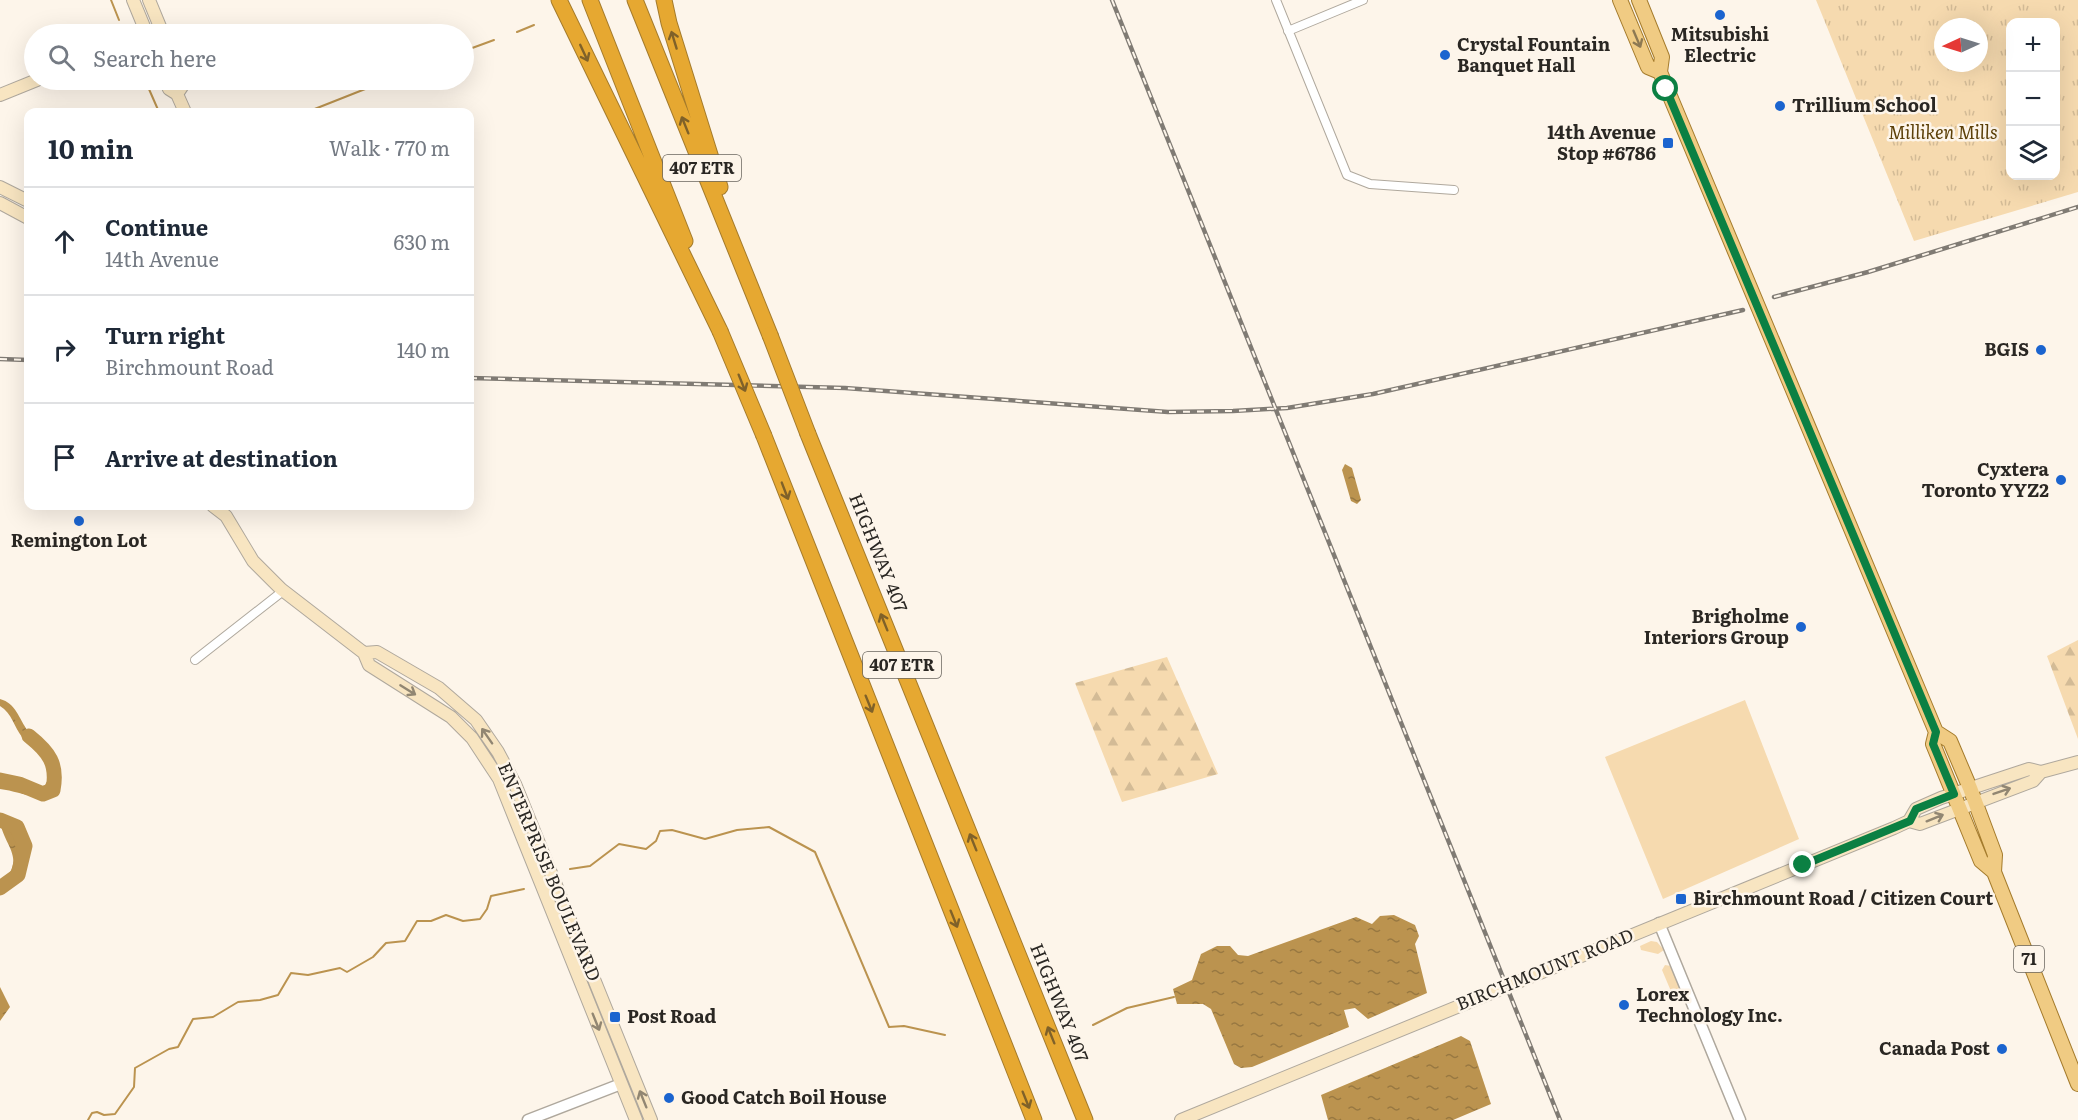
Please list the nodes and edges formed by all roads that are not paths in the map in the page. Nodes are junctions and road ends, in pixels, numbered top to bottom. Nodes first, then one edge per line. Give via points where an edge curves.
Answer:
1 (134, 0) edge
2 (148, 0) edge
3 (559, 0) edge
4 (590, 0) edge
5 (634, 0) edge
6 (664, 0) edge
7 (1276, 0) edge
8 (1363, 0) edge
9 (1620, 0) edge
10 (1639, 0) edge
11 (144, 24) edge
12 (158, 24) edge
13 (1288, 31) junction
14 (1660, 72) junction
15 (24, 86) edge
16 (171, 90) edge
17 (180, 90) edge
18 (177, 94) junction
19 (0, 95) edge
20 (183, 108) edge
21 (0, 186) edge
22 (1454, 190) dead end
23 (24, 199) edge
24 (0, 203) edge
25 (24, 216) edge
26 (720, 330) junction
27 (770, 335) junction
28 (226, 511) edge
29 (284, 591) junction
30 (364, 654) junction
31 (195, 660) dead end
32 (1936, 732) junction
33 (2078, 762) edge
34 (2042, 772) junction
35 (1970, 788) junction
36 (1954, 794) junction
37 (1975, 801) junction
38 (1960, 807) junction
39 (1910, 821) junction
40 (1994, 872) junction
41 (1659, 923) junction
42 (634, 1079) junction
43 (621, 1084) junction
44 (2078, 1084) edge
45 (1084, 1116) edge
46 (528, 1120) edge
47 (636, 1120) edge
48 (651, 1120) edge
49 (1034, 1120) edge
50 (1181, 1120) edge
51 (1740, 1120) edge

1 - 11 main road
2 - 12 main road
3 -> 26 highway
4 - 26 highway, 407 ETR
27 -> 5 highway, HIGHWAY 407 / 407 ETR
27 -> 6 highway via 709,153
7 - 13 street
8 - 13 street
9 -> 14 main road, 71 via 1648,67
10 - 14 main road, 71 via 1662,57
13 - 22 street via 1347,175 1370,184
14 - 32 main road, 71
15 - 19 main road
16 - 18 main road
17 - 18 main road
18 - 20 main road
21 - 23 main road
24 - 25 main road
26 -> 49 highway, 407 ETR, bridge
45 -> 27 highway, HIGHWAY 407 / 407 ETR, bridge
28 - 29 main road, ENTERPRISE BOULEVARD via 253,561
29 - 30 main road, ENTERPRISE BOULEVARD
29 - 31 street
42 -> 30 main road, ENTERPRISE BOULEVARD via 515,784 498,752 476,720 439,688 377,652
30 -> 43 main road, ENTERPRISE BOULEVARD via 369,665 452,717 472,738 499,779
32 - 35 main road, 71 via 1950,741
32 - 36 main road, 71 via 1933,744
33 - 34 main road, BIRCHMOUNT ROAD
34 - 35 main road, BIRCHMOUNT ROAD via 2029,769
37 -> 34 main road, BIRCHMOUNT ROAD via 2033,780
35 - 36 main road, BIRCHMOUNT ROAD
35 - 37 main road, 71
36 - 38 main road, 71
36 - 39 main road, BIRCHMOUNT ROAD via 1916,809
37 - 38 main road, BIRCHMOUNT ROAD
37 - 40 main road, 71 via 1995,855
39 -> 38 main road, BIRCHMOUNT ROAD via 1920,824
38 - 40 main road, 71 via 1981,861
39 - 41 main road, BIRCHMOUNT ROAD
40 - 44 main road, 71
41 - 50 main road, BIRCHMOUNT ROAD
41 - 51 street
42 - 43 street
48 -> 42 main road, ENTERPRISE BOULEVARD
43 - 46 street
43 - 47 main road, ENTERPRISE BOULEVARD

